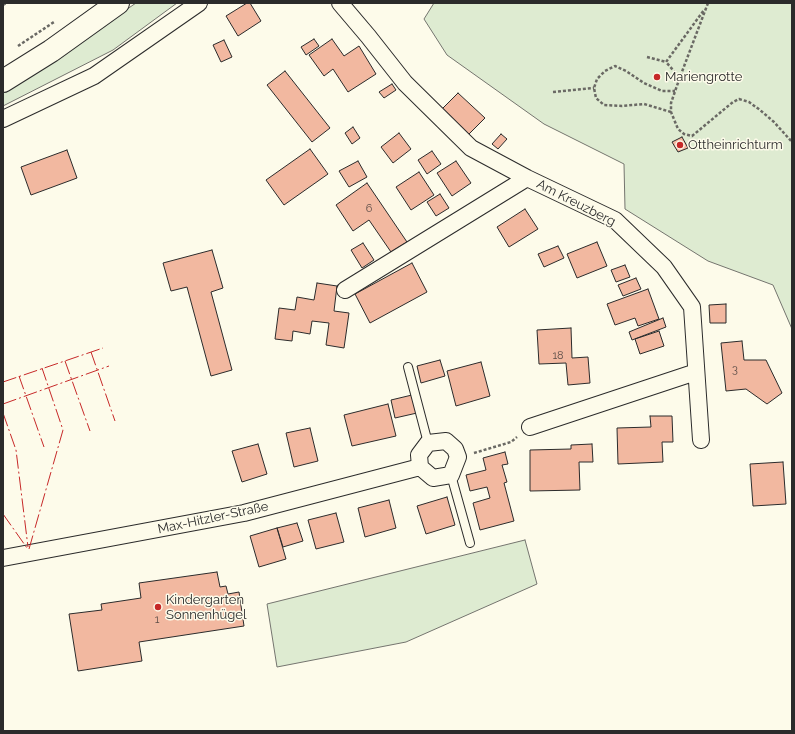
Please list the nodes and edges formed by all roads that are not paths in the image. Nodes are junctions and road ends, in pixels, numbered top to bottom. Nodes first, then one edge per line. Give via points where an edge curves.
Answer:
1 (118, 3) edge
2 (199, 3) edge
3 (340, 3) edge
4 (3, 81) edge
5 (3, 119) edge
6 (527, 178) junction
7 (345, 290) dead end
8 (408, 367) dead end
9 (696, 372) junction
10 (530, 427) road end
11 (702, 440) dead end
12 (428, 442) junction
13 (420, 467) junction
14 (451, 475) junction
15 (470, 544) dead end
16 (3, 558) edge

1 - 4 main road via 51,51
2 - 5 street via 94,76
3 - 6 street, Am Kreuzberg via 405,84 471,148
6 - 7 street, Am Kreuzberg
6 - 9 street, Am Kreuzberg via 615,220 664,267 692,307
8 - 12 lane
9 - 10 street
9 - 11 street, Am Kreuzberg
12 - 13 street via 419,455
12 - 14 street via 446,441 455,449 458,457
13 - 14 street via 433,478
13 - 16 street, Max-Hitzler-Straße via 244,513
14 - 15 lane

